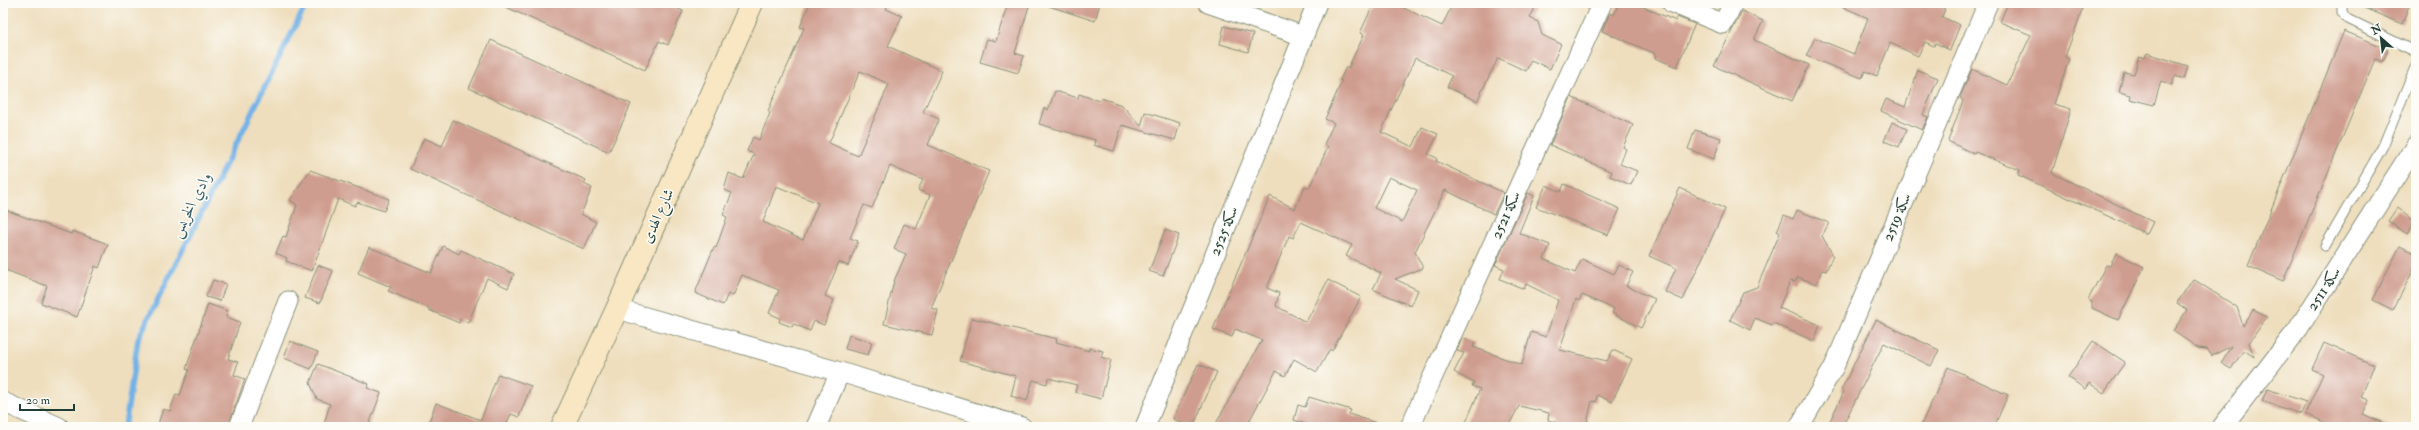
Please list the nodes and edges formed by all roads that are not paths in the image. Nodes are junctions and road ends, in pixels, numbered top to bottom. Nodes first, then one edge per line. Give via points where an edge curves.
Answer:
1 (752, 3) edge
2 (1208, 3) edge
3 (1317, 3) edge
4 (1602, 3) edge
5 (1672, 3) edge
6 (1733, 3) edge
7 (1988, 3) edge
8 (2342, 3) edge
9 (1303, 36) junction
10 (2416, 52) edge
11 (2416, 66) edge
12 (2416, 145) edge
13 (2325, 246) dead end
14 (288, 301) dead end
15 (617, 309) junction
16 (840, 372) junction
17 (3, 402) edge
18 (59, 427) edge
19 (239, 427) edge
20 (562, 427) edge
21 (816, 427) edge
22 (1022, 427) edge
23 (1145, 427) edge
24 (1410, 427) edge
25 (1799, 427) edge
26 (2222, 427) edge

1 - 15 street, شارع الهدى
2 - 9 street
3 - 9 street, سكة 2525
4 - 24 street, سكة 2521
5 - 6 street via 1723,24
7 - 25 street, سكة 2519 via 1834,367
8 - 10 lane via 2342,12 2346,18
9 - 23 street, سكة 2525
11 - 13 lane via 2383,146
12 - 26 street, سكة 2511 via 2298,329
14 - 19 street
15 - 16 street
15 - 20 street, شارع الهدى
16 - 21 street
16 - 22 street
17 - 18 street

